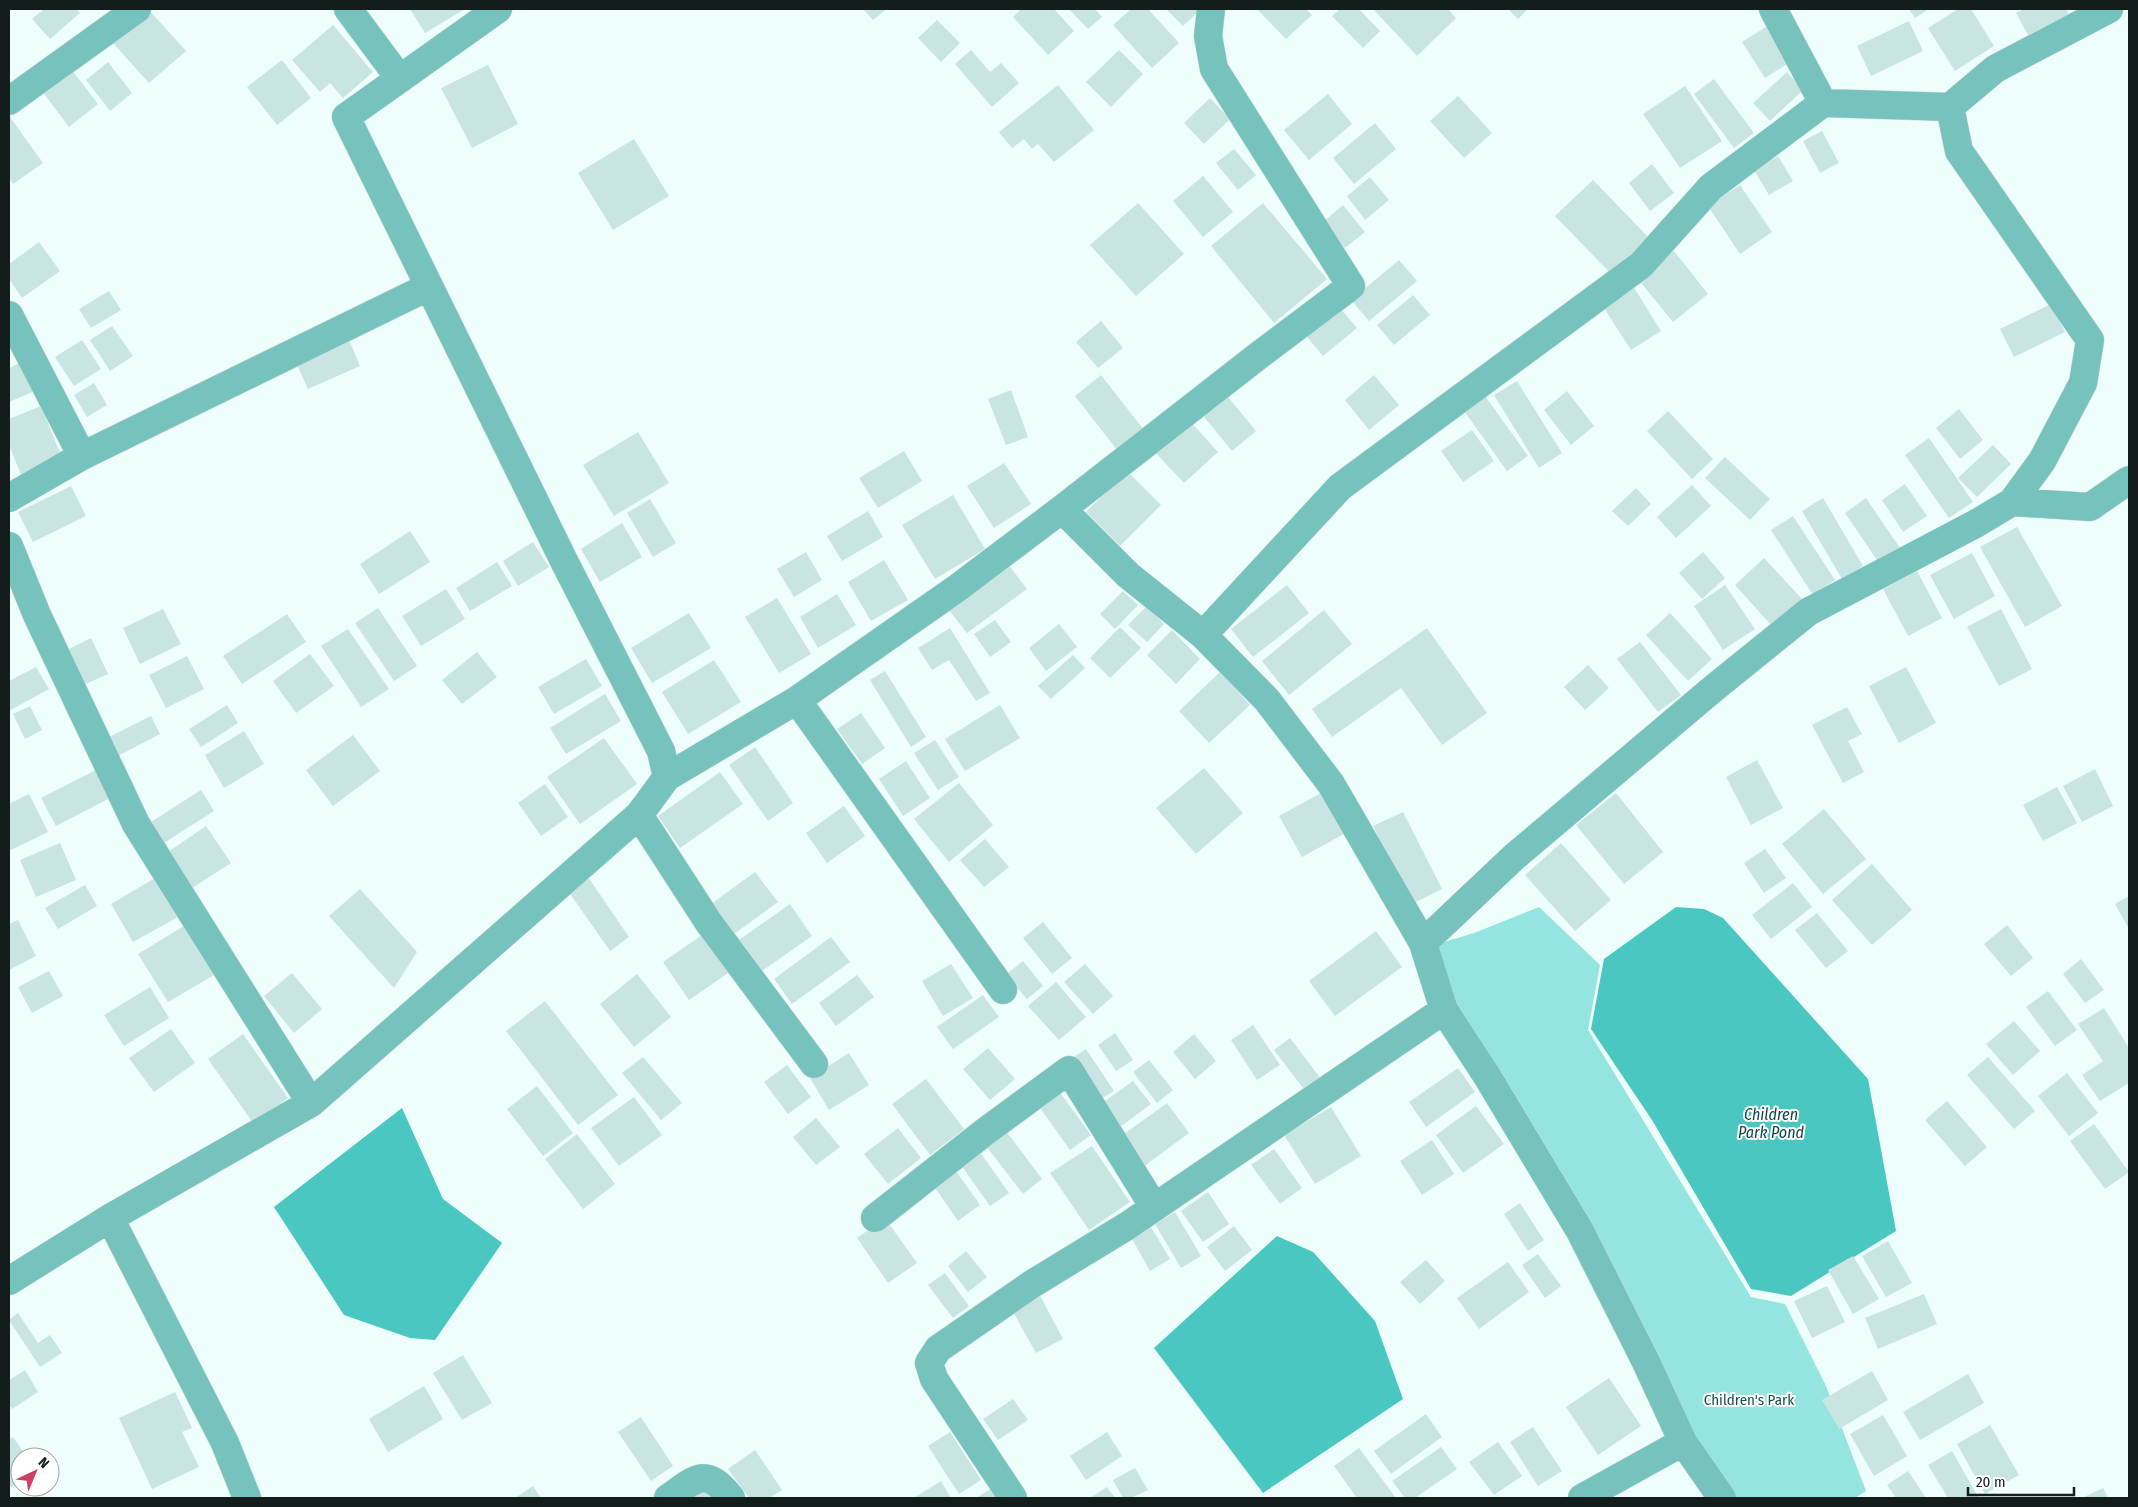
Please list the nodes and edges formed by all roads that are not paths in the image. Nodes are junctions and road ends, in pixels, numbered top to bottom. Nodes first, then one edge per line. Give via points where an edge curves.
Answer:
1 (137, 9) edge
2 (348, 9) edge
3 (498, 9) edge
4 (1212, 9) edge
5 (1773, 9) edge
6 (2109, 9) edge
7 (400, 79) junction
8 (9, 101) edge
9 (1823, 103) junction
10 (1950, 107) junction
11 (428, 286) junction
12 (9, 315) edge
13 (82, 456) junction
14 (2129, 480) edge
15 (9, 498) edge
16 (2012, 502) junction
17 (1062, 509) junction
18 (9, 546) edge
19 (1204, 635) junction
20 (797, 700) junction
21 (667, 777) junction
22 (639, 816) junction
23 (1423, 943) junction
24 (1003, 990) dead end
25 (1444, 1010) junction
26 (814, 1064) dead end
27 (311, 1103) junction
28 (1154, 1207) junction
29 (110, 1218) junction
30 (875, 1218) dead end
31 (9, 1281) edge
32 (1683, 1442) junction
33 (247, 1498) edge
34 (668, 1498) edge
35 (731, 1498) edge
36 (1013, 1498) edge
37 (1582, 1498) edge
38 (1722, 1498) edge

1 - 8 street
2 - 7 street
3 - 7 street
4 - 17 street via 1208,36 1214,69 1351,286
5 - 9 street
6 - 10 street via 1995,69
7 - 11 street via 346,117
9 - 10 street
9 - 19 street via 1712,187 1641,265 1340,487
10 - 16 street via 1959,151 2090,340 2083,383 2042,461
11 - 13 street
11 - 21 street via 661,750
12 - 13 street
13 - 15 street
14 - 16 street via 2090,507
16 - 23 street via 1808,612 1514,857
17 - 19 street via 1128,575
17 - 20 street via 956,589
18 - 27 street via 37,615 136,824
19 - 23 street via 1267,700 1331,784
20 - 21 street
20 - 24 street
21 - 22 street
22 - 26 street via 709,923
22 - 27 street
23 - 25 street
25 - 28 street
25 - 32 street via 1580,1231
27 - 29 street
28 - 30 street via 1068,1070
28 - 36 street via 1024,1289 938,1349 929,1363 934,1379
29 - 31 street
29 - 33 street via 225,1444
32 - 37 street
32 - 38 street
34 - 35 street via 699,1478 707,1478

